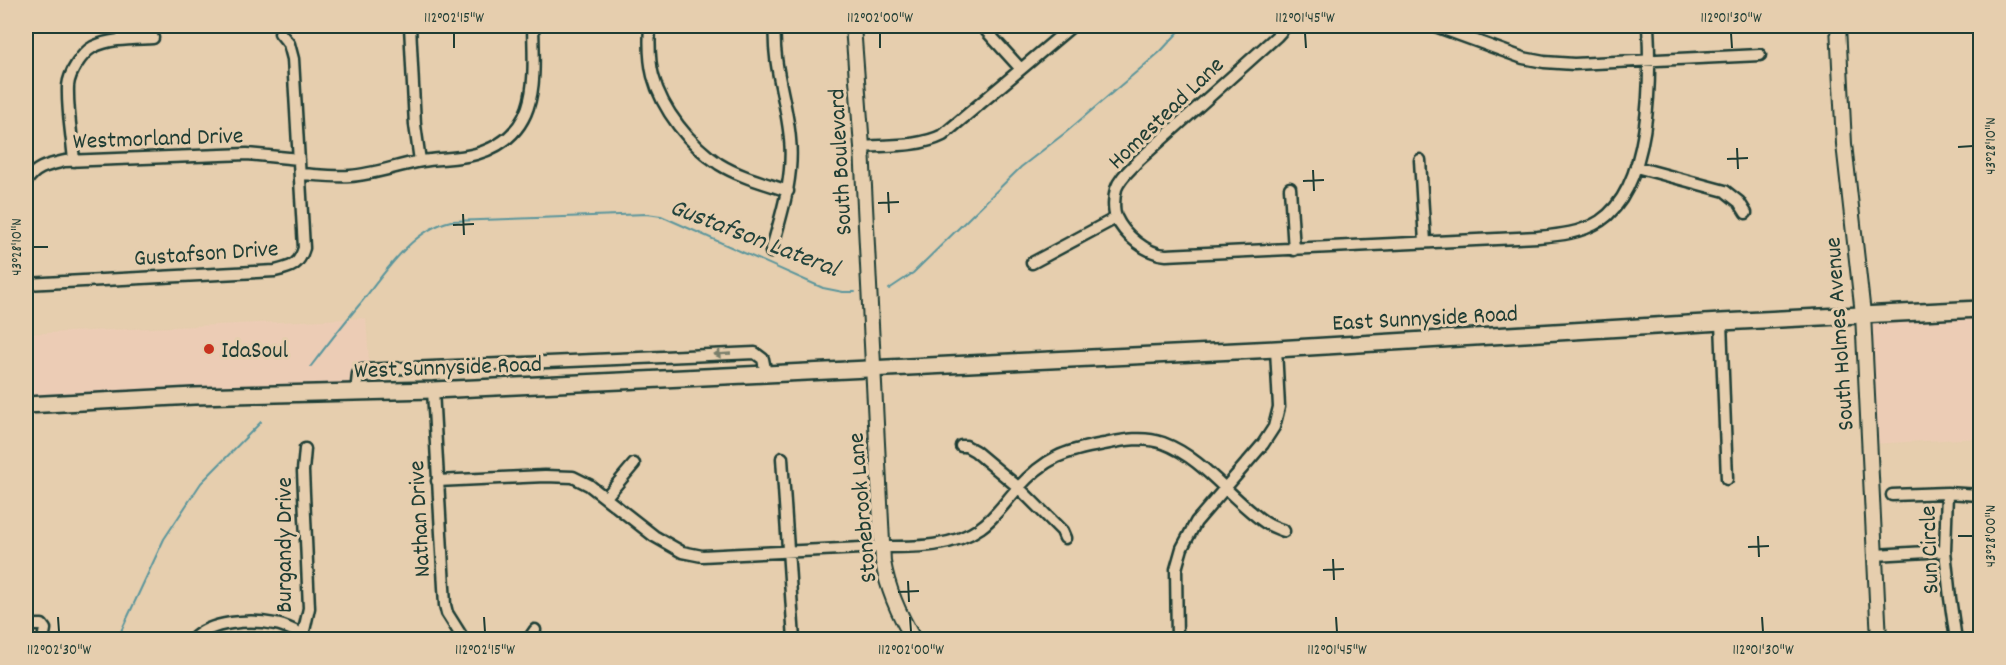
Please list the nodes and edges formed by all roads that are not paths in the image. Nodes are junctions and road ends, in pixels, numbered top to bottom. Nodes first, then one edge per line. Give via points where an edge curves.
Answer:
1 (410, 26) edge
2 (533, 26) edge
3 (650, 26) edge
4 (775, 26) edge
5 (854, 26) edge
6 (982, 26) edge
7 (1072, 26) edge
8 (1286, 26) edge
9 (1435, 26) edge
10 (1648, 26) edge
11 (1838, 26) edge
12 (280, 33) dead end
13 (153, 38) dead end
14 (1760, 55) dead end
15 (1650, 62) junction
16 (1020, 68) junction
17 (862, 147) junction
18 (299, 159) junction
19 (1419, 160) dead end
20 (74, 161) junction
21 (420, 161) junction
22 (1636, 167) junction
23 (300, 174) junction
24 (26, 182) edge
25 (1290, 188) dead end
26 (788, 191) junction
27 (1746, 213) dead end
28 (1115, 214) junction
29 (1425, 242) junction
30 (1294, 250) junction
31 (771, 252) dead end
32 (1032, 263) dead end
33 (26, 284) edge
34 (1980, 309) edge
35 (1863, 314) junction
36 (1721, 322) junction
37 (1276, 349) junction
38 (873, 368) junction
39 (766, 374) junction
40 (433, 390) junction
41 (356, 393) junction
42 (26, 405) edge
43 (961, 446) dead end
44 (305, 450) dead end
45 (782, 458) dead end
46 (634, 464) dead end
47 (1727, 479) dead end
48 (437, 481) junction
49 (1018, 487) junction
50 (1226, 489) junction
51 (1947, 493) junction
52 (1892, 495) dead end
53 (1980, 495) edge
54 (606, 497) junction
55 (1284, 531) dead end
56 (1065, 538) dead end
57 (882, 547) junction
58 (789, 551) junction
59 (1945, 551) junction
60 (1875, 555) junction
61 (26, 625) edge
62 (535, 630) dead end
63 (302, 637) edge
64 (43, 639) edge
65 (192, 639) edge
66 (464, 639) edge
67 (528, 639) edge
68 (794, 639) edge
69 (914, 639) edge
70 (1177, 639) edge
71 (1879, 639) edge
72 (1956, 639) edge

1 - 21 street
2 - 21 street via 532,97 513,132 473,155
3 - 26 street via 653,75 659,94 689,138 720,165
4 - 26 street via 775,60 790,138
5 - 17 street, South Boulevard
6 - 16 street
7 - 16 street
8 - 28 street, Homestead Lane via 1121,179
9 - 15 street via 1498,50 1544,62
10 - 15 street
11 - 35 street, South Holmes Avenue via 1844,144
12 - 18 street via 289,44 293,59
13 - 20 street via 120,40 91,48 84,55 68,85
14 - 15 street
15 - 22 street via 1649,93
16 - 17 street via 933,140
17 - 38 street, South Boulevard
18 - 20 street, Westmorland Drive via 247,153
18 - 23 street
19 - 29 street
20 - 24 street, Westmorland Drive via 44,166
21 - 23 street via 350,176
22 - 27 street via 1725,191
22 - 29 street via 1620,202 1602,220 1583,230 1565,235
23 - 33 street, Gustafson Drive via 304,248 301,260 294,266 275,271
25 - 30 street
26 - 31 street
28 - 30 street via 1140,245 1157,255
28 - 32 street
29 - 30 street
34 - 35 main road, East Sunnyside Road
35 - 36 main road, East Sunnyside Road
35 - 60 street, South Holmes Avenue
36 - 37 main road, East Sunnyside Road
36 - 47 street
37 - 38 main road, East Sunnyside Road
37 - 50 street via 1279,407 1274,427
38 - 39 main road, West Sunnyside Road
38 - 57 street, Stonebrook Lane
39 - 40 main road, West Sunnyside Road
39 -> 41 street via 763,359 755,353 362,370
40 - 41 main road, West Sunnyside Road
40 - 48 street, Nathan Drive
41 - 42 main road, West Sunnyside Road
43 - 49 street via 975,451
44 - 63 street, Burgandy Drive via 309,608
45 - 58 street
46 - 54 street
48 - 54 street via 573,477
48 - 66 street, Nathan Drive via 445,605
49 - 50 street via 1063,453 1148,439 1183,453
49 - 56 street
49 - 57 street via 997,513 966,536 908,547
50 - 55 street via 1264,522
50 - 70 street via 1196,522 1178,559
51 - 52 street
51 - 53 street, Sun Circle
51 - 59 street, Sun Circle
54 - 58 street via 654,536 691,555
57 - 58 street
57 - 69 street, Stonebrook Lane via 889,589
58 - 68 street
59 - 60 street
59 - 72 street, Sun Circle
60 - 71 street, South Holmes Avenue
61 - 64 street via 42,625
62 - 67 street
63 - 65 street via 276,624 243,622 204,630

